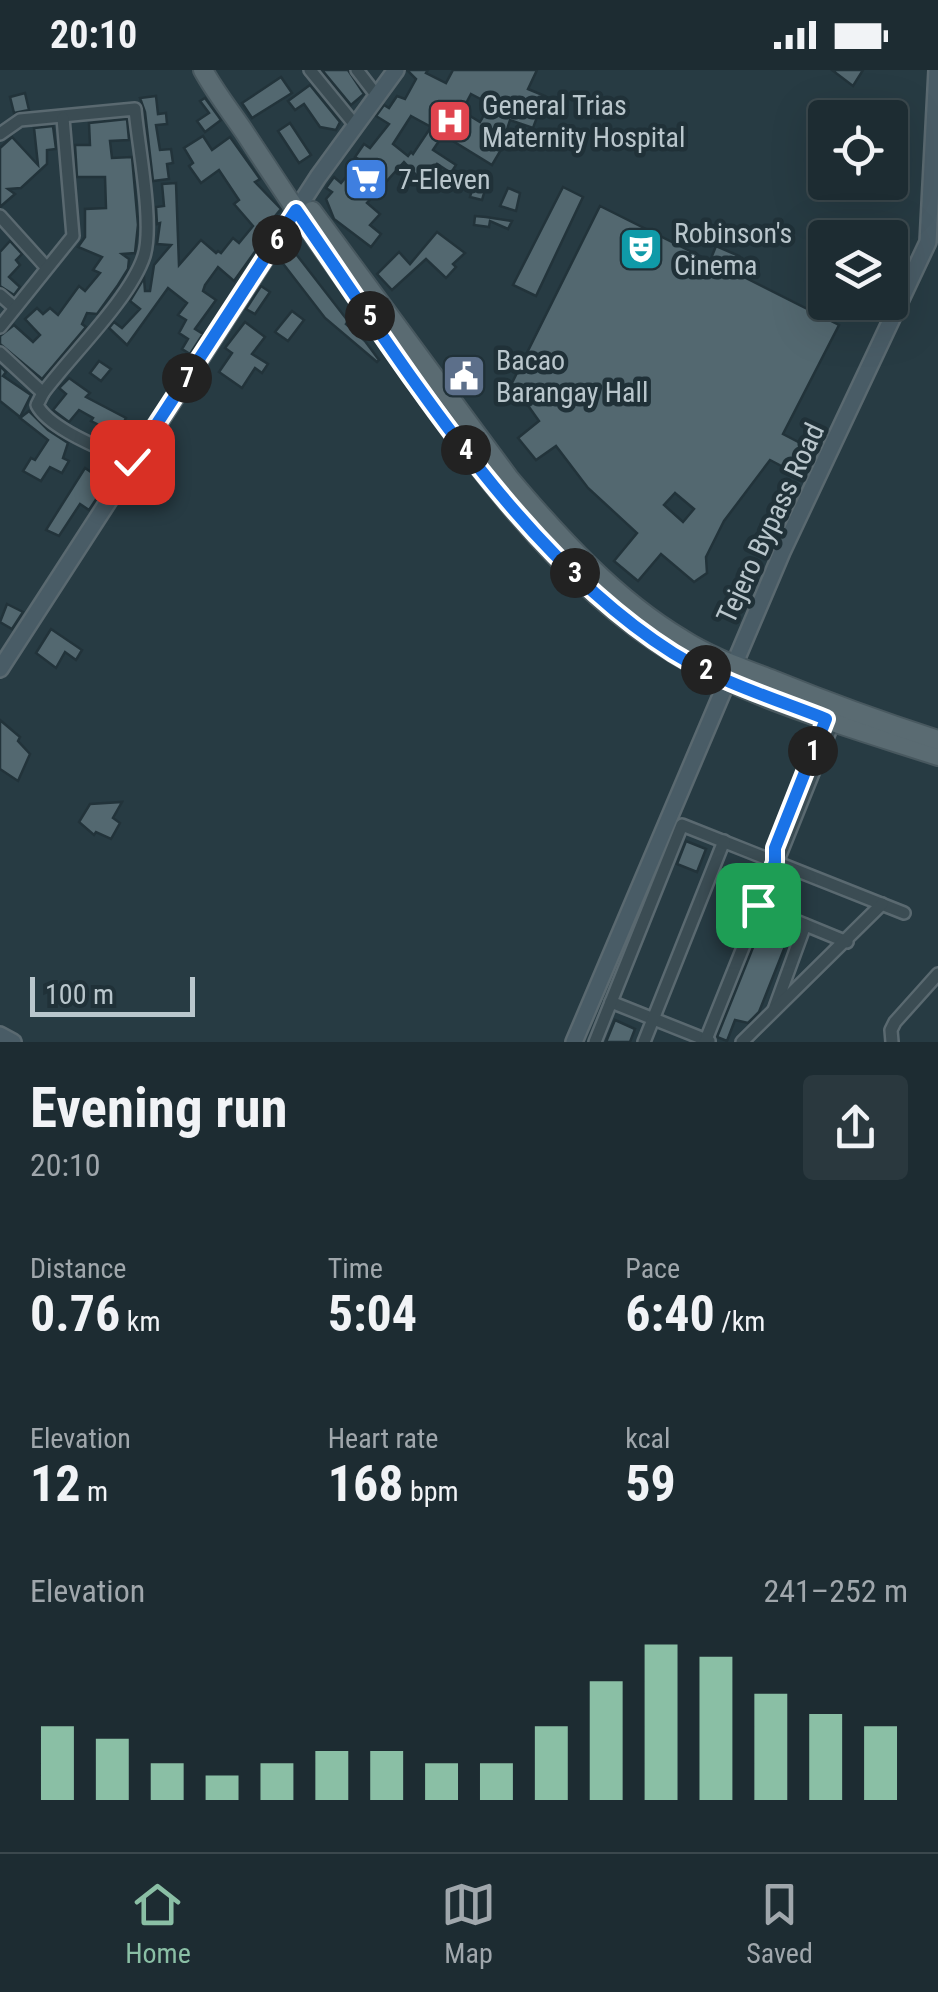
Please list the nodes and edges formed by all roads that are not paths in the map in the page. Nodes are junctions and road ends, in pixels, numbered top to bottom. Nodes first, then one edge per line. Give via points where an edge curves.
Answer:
1 (310, 70) edge
2 (358, 70) edge
3 (396, 70) edge
4 (938, 70) edge
5 (206, 71) edge
6 (377, 96) junction
7 (63, 118) junction
8 (355, 126) junction
9 (0, 134) edge
10 (300, 205) junction
11 (0, 216) edge
12 (46, 268) junction
13 (0, 295) edge
14 (15, 308) junction
15 (0, 327) edge
16 (0, 353) edge
17 (43, 393) junction
18 (132, 462) junction
19 (0, 669) edge
20 (729, 672) junction
21 (830, 720) junction
22 (938, 740) edge
23 (938, 756) edge
24 (724, 841) junction
25 (775, 862) junction
26 (882, 904) junction
27 (758, 905) junction
28 (904, 913) dead end
29 (804, 924) junction
30 (847, 942) junction
31 (938, 974) edge
32 (611, 1002) junction
33 (773, 1012) junction
34 (654, 1019) junction
35 (0, 1034) edge
36 (707, 1041) edge
37 (12, 1042) edge
38 (574, 1042) edge
39 (594, 1042) edge
40 (644, 1042) edge
41 (742, 1042) edge
42 (892, 1042) edge

1 - 8 street
2 - 6 street
3 - 6 street
4 - 20 street, Tejero Bypass Road via 928,242
5 - 10 main road
6 - 8 street
7 - 9 street via 20,120
7 - 12 street via 73,236
7 - 17 street via 135,109 146,231 130,284
8 - 10 street
10 - 18 street
10 - 20 main road via 544,519 666,629
11 - 12 street
12 - 14 street
13 - 14 street
14 - 15 street
16 - 17 street
17 - 18 street via 36,405 40,412
18 - 19 street
20 - 21 main road
20 - 22 main road
20 - 38 street, Tejero Bypass Road
21 - 23 main road
21 - 25 street
24 - 25 street
24 - 32 street via 682,824
24 - 34 street
25 - 26 street
25 - 27 street
26 - 28 street
26 - 30 street
27 - 29 street
27 - 36 street
29 - 30 street
29 - 33 street
30 - 33 street
31 - 42 street via 895,1022
32 - 34 street
32 - 39 street
33 - 41 street
34 - 36 street
34 - 40 street
35 - 37 street

